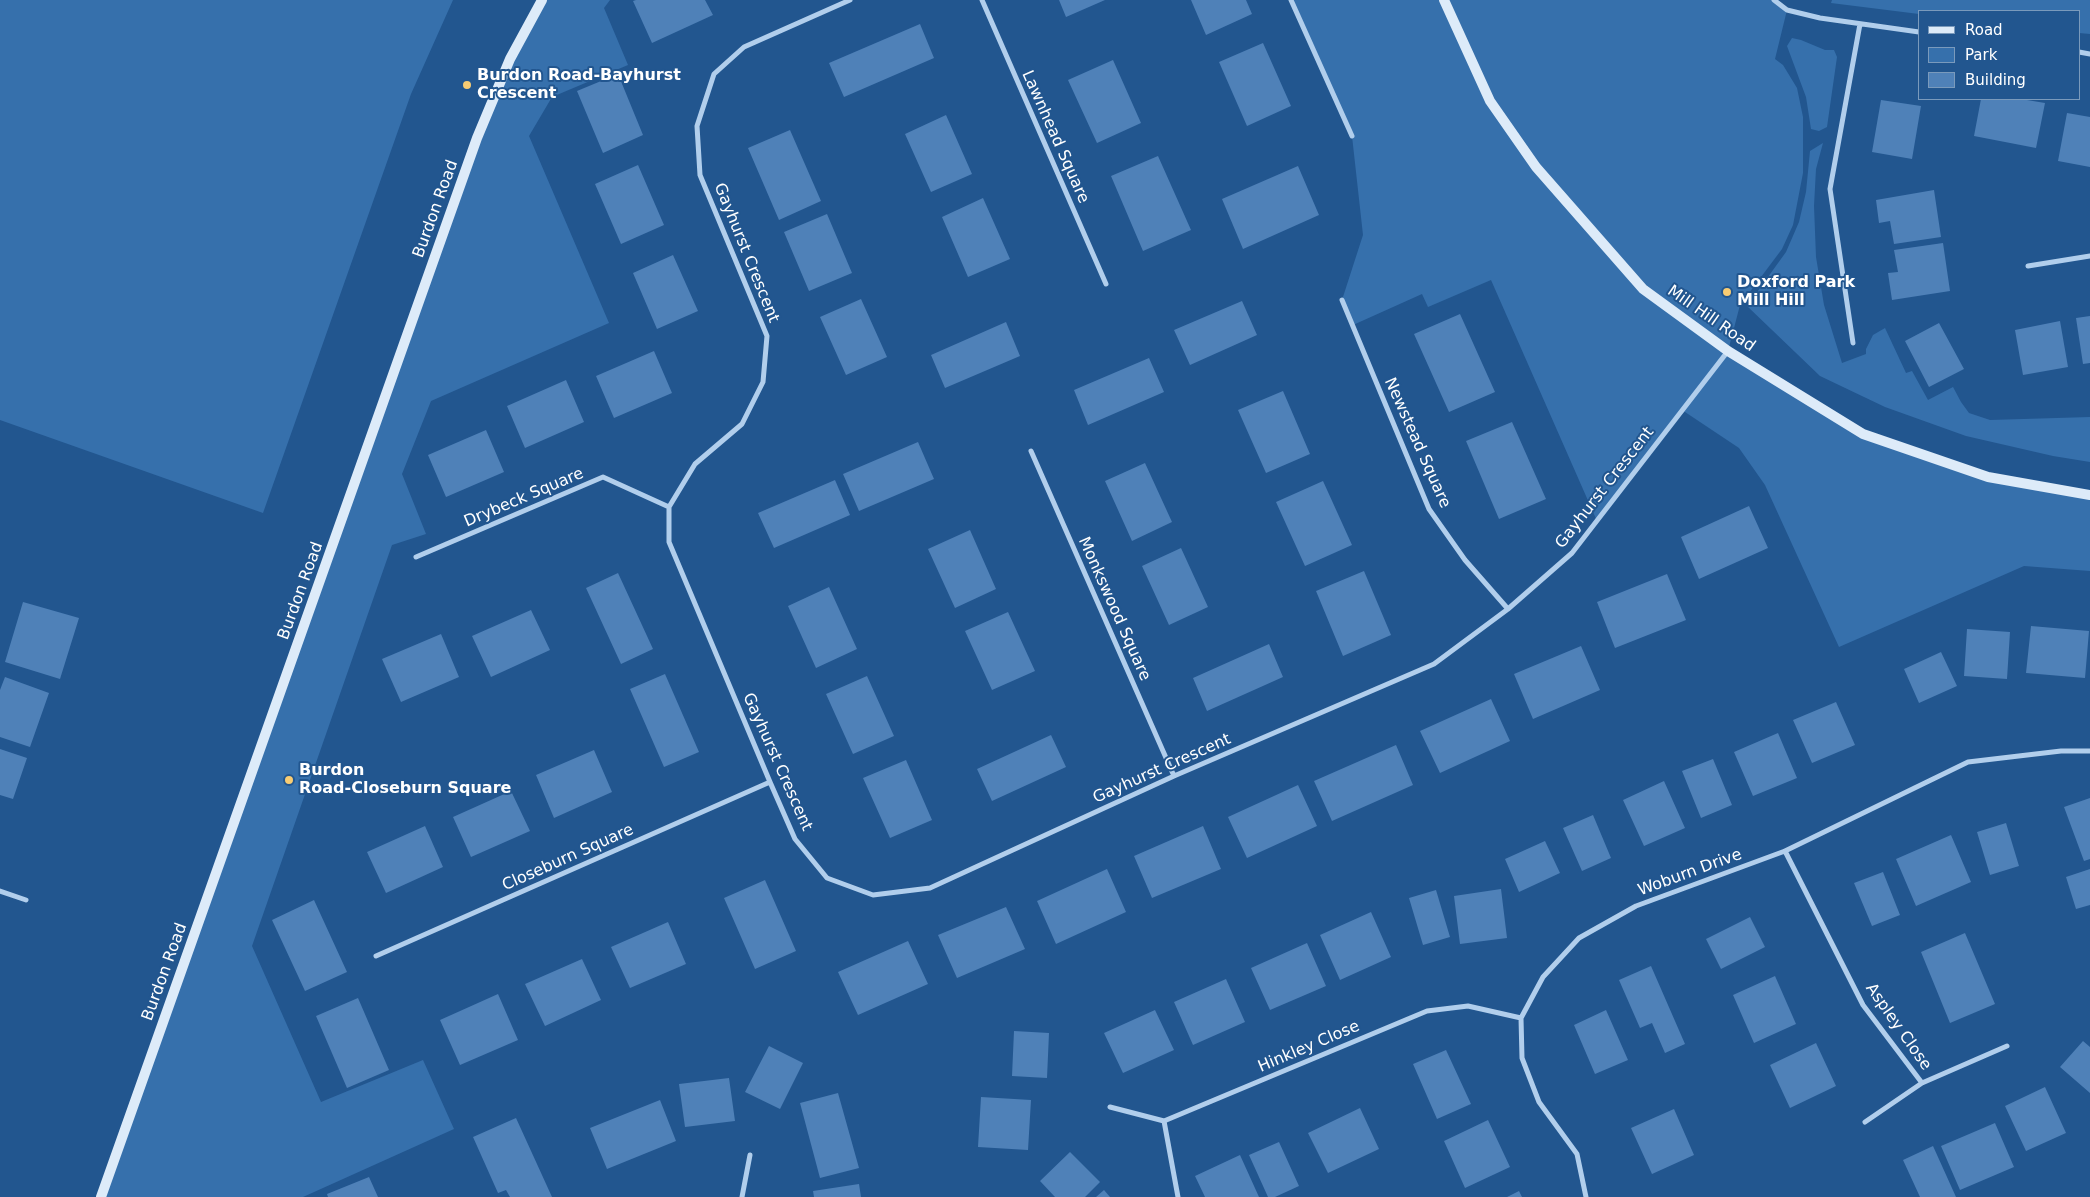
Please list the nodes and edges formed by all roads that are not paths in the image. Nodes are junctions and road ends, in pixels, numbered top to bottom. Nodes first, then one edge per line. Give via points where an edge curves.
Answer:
1 (542, 0) edge
2 (850, 0) edge
3 (982, 0) edge
4 (1291, 0) edge
5 (1444, 0) edge
6 (1774, 0) edge
7 (1860, 24) junction
8 (1918, 32) edge
9 (1352, 136) dead end
10 (2090, 256) edge
11 (2028, 266) dead end
12 (1106, 284) dead end
13 (1342, 300) dead end
14 (1853, 343) dead end
15 (1728, 351) junction
16 (1031, 451) dead end
17 (2090, 495) edge
18 (669, 507) junction
19 (416, 557) dead end
20 (1508, 609) junction
21 (2090, 751) edge
22 (1174, 776) junction
23 (770, 782) junction
24 (1785, 851) junction
25 (0, 892) edge
26 (26, 900) dead end
27 (376, 956) dead end
28 (1521, 1018) junction
29 (2007, 1046) dead end
30 (1922, 1082) junction
31 (1110, 1107) dead end
32 (1164, 1121) junction
33 (1865, 1122) dead end
34 (750, 1155) dead end
35 (102, 1197) edge
36 (742, 1197) edge
37 (1178, 1197) edge
38 (1586, 1197) edge

1 - 35 main road, Burdon Road via 510,59 477,138
2 - 18 street, Gayhurst Crescent via 744,47 714,74 697,126 700,175 767,336 763,382 742,424 695,464
3 - 12 street, Lawnhead Square
4 - 9 street
5 - 15 main road, Mill Hill Road via 1490,100 1536,167 1643,289
6 - 7 street via 1787,10
7 - 8 street
7 - 14 street via 1830,189
10 - 11 street
13 - 20 street, Newstead Square via 1429,508 1465,560
15 - 17 main road, Mill Hill Road via 1863,434 1988,477
15 - 20 street, Gayhurst Crescent via 1572,553
16 - 22 street, Monkswood Square
18 - 19 street, Drybeck Square via 603,478
18 - 23 street, Gayhurst Crescent via 670,542
20 - 22 street, Gayhurst Crescent via 1434,664
21 - 24 street, Woburn Drive via 2060,751 1968,762
22 - 23 street, Gayhurst Crescent via 930,888 873,896 827,878 795,839
23 - 27 street, Closeburn Square
24 - 28 street, Woburn Drive via 1636,906 1579,938 1543,977
24 - 30 street, Aspley Close via 1863,1005
25 - 26 street
28 - 32 street, Hinkley Close via 1468,1006 1428,1011
28 - 38 street, Woburn Drive via 1522,1058 1539,1102 1577,1154
29 - 30 street, Aspley Close
30 - 33 street
31 - 32 street
32 - 37 street
34 - 36 street

